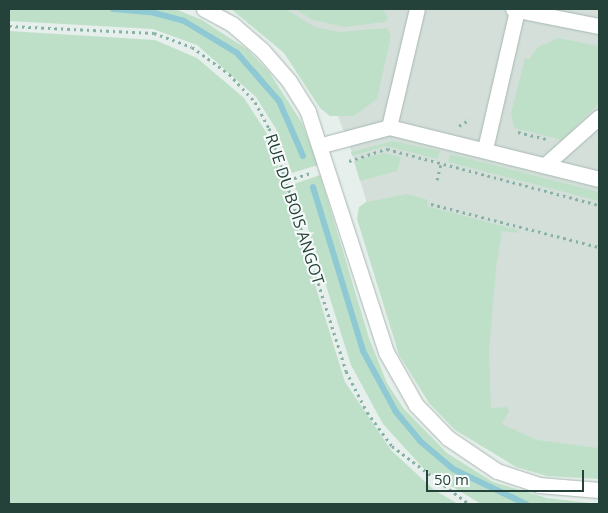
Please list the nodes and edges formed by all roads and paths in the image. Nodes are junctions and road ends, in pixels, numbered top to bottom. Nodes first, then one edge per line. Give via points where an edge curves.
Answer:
1 (204, 9) edge
2 (417, 9) edge
3 (515, 9) edge
4 (9, 26) edge
5 (599, 26) edge
6 (599, 118) edge
7 (388, 127) junction
8 (518, 132) dead end
9 (551, 140) dead end
10 (322, 145) junction
11 (485, 149) junction
12 (443, 158) dead end
13 (349, 161) dead end
14 (441, 164) junction
15 (545, 165) junction
16 (314, 172) dead end
17 (288, 180) junction
18 (437, 180) dead end
19 (599, 180) edge
20 (431, 204) dead end
21 (599, 205) edge
22 (599, 247) edge
23 (599, 490) edge
24 (469, 504) edge

1 - 10 street via 242,32 277,66 301,98
2 - 7 street
3 - 5 street
3 - 11 street
4 - 17 path, RUE DU BOIS ANGOT via 154,34 192,47 229,74 255,102
6 - 15 street
7 - 10 street
7 - 11 street
8 - 9 path
10 - 23 street via 386,352 416,405 448,438 497,470 540,485
11 - 15 street
12 - 14 path
13 - 14 path via 387,149
14 - 18 path
14 - 21 path
15 - 19 street
16 - 17 path
17 - 24 path, RUE DU BOIS ANGOT via 346,370 367,412 392,446
20 - 22 path

